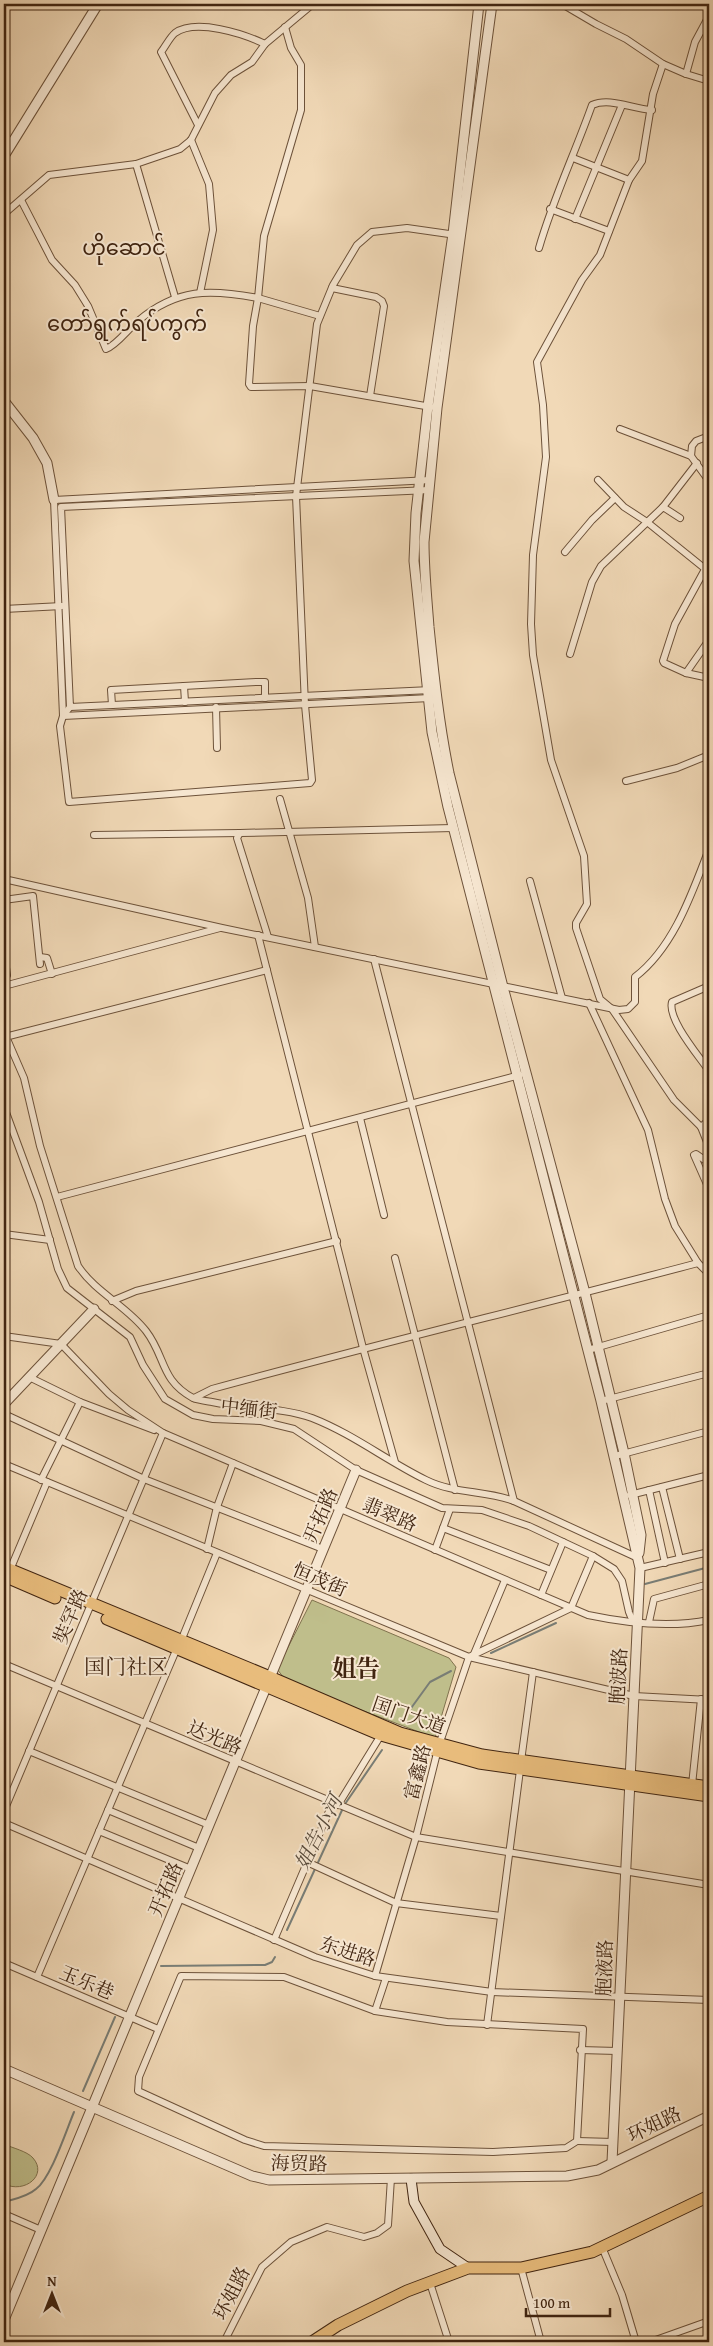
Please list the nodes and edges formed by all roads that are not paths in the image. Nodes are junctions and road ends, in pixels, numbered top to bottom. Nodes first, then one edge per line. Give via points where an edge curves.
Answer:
1 (98, 4) edge
2 (313, 4) edge
3 (479, 4) edge
4 (492, 4) edge
5 (562, 4) edge
6 (709, 16) edge
7 (285, 27) junction
8 (265, 44) junction
9 (663, 64) junction
10 (686, 74) junction
11 (709, 81) edge
12 (622, 105) junction
13 (652, 110) junction
14 (198, 125) junction
15 (191, 140) junction
16 (4, 156) edge
17 (573, 158) junction
18 (136, 164) junction
19 (595, 168) junction
20 (629, 180) junction
21 (20, 200) junction
22 (550, 209) junction
23 (4, 214) edge
24 (575, 218) junction
25 (609, 231) junction
26 (457, 235) junction
27 (539, 248) dead end
28 (332, 288) junction
29 (200, 293) junction
30 (175, 297) junction
31 (258, 298) junction
32 (320, 316) junction
33 (310, 386) junction
34 (370, 396) junction
35 (4, 401) edge
36 (432, 407) junction
37 (620, 429) dead end
38 (709, 436) edge
39 (692, 456) junction
40 (696, 463) junction
41 (598, 480) dead end
42 (709, 481) edge
43 (425, 485) junction
44 (298, 487) junction
45 (296, 496) junction
46 (615, 498) junction
47 (54, 500) junction
48 (663, 507) junction
49 (680, 518) dead end
50 (647, 522) junction
51 (565, 552) dead end
52 (709, 562) edge
53 (707, 571) edge
54 (66, 605) junction
55 (58, 606) junction
56 (4, 609) edge
57 (709, 640) edge
58 (570, 654) dead end
59 (686, 673) junction
60 (709, 678) edge
61 (184, 686) junction
62 (431, 694) junction
63 (306, 696) junction
64 (265, 698) junction
65 (215, 700) junction
66 (185, 702) junction
67 (112, 705) junction
68 (305, 705) junction
69 (70, 707) junction
70 (216, 709) junction
71 (63, 716) junction
72 (217, 748) dead end
73 (709, 755) edge
74 (626, 781) dead end
75 (280, 799) dead end
76 (453, 828) junction
77 (289, 831) junction
78 (240, 833) junction
79 (94, 835) dead end
80 (709, 849) edge
81 (4, 880) edge
82 (530, 881) dead end
83 (4, 900) edge
84 (222, 928) junction
85 (258, 935) junction
86 (268, 937) junction
87 (315, 947) junction
88 (4, 952) edge
89 (374, 959) junction
90 (4, 964) edge
91 (266, 970) junction
92 (52, 974) junction
93 (7, 975) dead end
94 (493, 984) junction
95 (4, 986) edge
96 (709, 986) edge
97 (503, 987) junction
98 (562, 998) junction
99 (588, 1003) junction
100 (612, 1009) junction
101 (5, 1035) edge
102 (709, 1070) edge
103 (526, 1074) junction
104 (516, 1076) junction
105 (413, 1104) junction
106 (4, 1107) edge
107 (360, 1118) junction
108 (709, 1120) edge
109 (701, 1127) junction
110 (309, 1131) junction
111 (4, 1132) edge
112 (12, 1133) junction
113 (709, 1147) edge
114 (547, 1151) junction
115 (536, 1153) junction
116 (709, 1163) edge
117 (709, 1189) edge
118 (57, 1197) junction
119 (564, 1214) junction
120 (384, 1215) dead end
121 (553, 1218) junction
122 (4, 1234) edge
123 (50, 1240) junction
124 (337, 1241) junction
125 (395, 1258) dead end
126 (698, 1263) junction
127 (709, 1274) edge
128 (585, 1293) junction
129 (574, 1296) junction
130 (112, 1301) junction
131 (94, 1309) junction
132 (709, 1315) edge
133 (468, 1323) junction
134 (4, 1336) edge
135 (416, 1336) junction
136 (62, 1344) junction
137 (599, 1347) junction
138 (363, 1348) junction
139 (588, 1350) junction
140 (709, 1372) edge
141 (29, 1377) junction
142 (194, 1398) junction
143 (612, 1398) junction
144 (601, 1400) junction
145 (80, 1402) junction
146 (4, 1404) edge
147 (4, 1414) edge
148 (709, 1431) edge
149 (163, 1433) junction
150 (61, 1440) junction
151 (624, 1454) junction
152 (615, 1456) junction
153 (395, 1462) junction
154 (233, 1463) junction
155 (4, 1464) edge
156 (356, 1470) junction
157 (709, 1476) edge
158 (144, 1479) junction
159 (44, 1481) junction
160 (662, 1487) junction
161 (455, 1490) junction
162 (649, 1490) junction
163 (628, 1496) junction
164 (514, 1500) junction
165 (217, 1507) junction
166 (340, 1509) junction
167 (450, 1509) junction
168 (128, 1516) junction
169 (443, 1528) junction
170 (563, 1542) junction
171 (208, 1549) junction
172 (323, 1549) junction
173 (435, 1550) junction
174 (709, 1552) edge
175 (217, 1553) junction
176 (593, 1556) junction
177 (638, 1558) junction
178 (680, 1559) junction
179 (666, 1563) junction
180 (640, 1568) junction
181 (551, 1570) junction
182 (5, 1574) edge
183 (505, 1580) junction
184 (709, 1584) edge
185 (306, 1590) junction
186 (541, 1595) junction
187 (89, 1608) junction
188 (571, 1608) junction
189 (709, 1620) edge
190 (638, 1621) junction
191 (649, 1622) junction
192 (179, 1644) junction
193 (472, 1656) junction
194 (4, 1664) edge
195 (533, 1672) junction
196 (268, 1681) junction
197 (56, 1686) junction
198 (634, 1696) junction
199 (701, 1699) junction
200 (709, 1700) edge
201 (145, 1723) junction
202 (381, 1735) junction
203 (438, 1749) junction
204 (29, 1751) junction
205 (235, 1762) junction
206 (521, 1765) junction
207 (629, 1780) junction
208 (692, 1785) junction
209 (709, 1787) edge
210 (118, 1788) junction
211 (709, 1796) edge
212 (337, 1804) junction
213 (108, 1810) junction
214 (4, 1811) edge
215 (4, 1824) edge
216 (209, 1825) junction
217 (99, 1831) junction
218 (416, 1837) junction
219 (200, 1848) junction
220 (510, 1852) junction
221 (87, 1859) junction
222 (310, 1863) junction
223 (190, 1869) junction
224 (625, 1871) junction
225 (709, 1885) edge
226 (179, 1898) junction
227 (396, 1903) junction
228 (501, 1916) junction
229 (274, 1940) junction
230 (4, 1963) edge
231 (375, 1976) junction
232 (37, 1977) junction
233 (386, 1978) junction
234 (492, 1992) junction
235 (619, 1995) junction
236 (709, 2000) edge
237 (375, 2011) junction
238 (130, 2016) junction
239 (487, 2025) junction
240 (158, 2029) junction
241 (580, 2050) junction
242 (617, 2051) junction
243 (4, 2070) edge
244 (92, 2107) junction
245 (709, 2116) edge
246 (577, 2141) junction
247 (613, 2142) junction
248 (612, 2162) junction
249 (391, 2178) junction
250 (412, 2179) junction
251 (709, 2196) edge
252 (4, 2214) edge
253 (41, 2230) junction
254 (602, 2247) junction
255 (468, 2268) junction
256 (521, 2268) junction
257 (430, 2283) junction
258 (4, 2320) edge
259 (709, 2322) edge
260 (224, 2342) edge
261 (312, 2342) edge
262 (450, 2342) edge
263 (541, 2342) edge
264 (636, 2342) edge
265 (650, 2342) edge

1 - 16 street
2 - 7 street
3 - 26 street
4 - 26 street
5 - 9 street via 626,38
6 - 10 street via 695,42
7 - 8 street
7 - 31 street via 291,48 301,65 301,110 264,236
8 - 14 street via 252,62 231,75 215,93
8 - 14 street via 202,26 175,33 161,52
9 - 10 street
9 - 13 street via 653,94
10 - 11 street
12 - 13 street
12 - 17 street via 602,100 592,105
12 - 19 street
13 - 20 street via 642,161
14 - 15 street
15 - 18 street via 180,149
15 - 29 street via 209,184 213,230
17 - 19 street
17 - 22 street
18 - 21 street via 49,175
18 - 30 street
19 - 20 street
19 - 24 street
20 - 25 street
21 - 23 street
21 - 30 street via 52,260 75,285 88,306 106,349 150,310
22 - 24 street
22 - 27 street
24 - 25 street
25 - 100 street via 600,254 537,362 546,457 533,555 531,624 532,655 551,760 584,856 587,904 576,928 598,995
26 - 28 street via 407,228 372,232 357,245
26 - 36 street
28 - 32 street
28 - 34 street via 376,297 384,306
29 - 30 street
29 - 31 street via 229,292
31 - 32 street
31 - 33 street via 249,384 251,387
32 - 33 street
33 - 34 street
33 - 44 street
34 - 36 street
35 - 47 street via 33,438 46,463
36 - 43 street
37 - 39 street
38 - 39 street via 696,441 692,446
39 - 40 street
40 - 42 street
40 - 48 street
41 - 46 street
43 - 44 street
43 - 45 street
43 - 62 street via 414,561
44 - 45 street
44 - 47 street
45 - 54 street via 62,507
45 - 63 street
46 - 50 street
46 - 51 street
47 - 55 street
48 - 49 street
48 - 50 street
50 - 53 street
50 - 58 street via 601,566 592,582
52 - 53 street
53 - 59 street via 675,624 663,661
54 - 55 street
54 - 69 street
55 - 56 street
55 - 71 street
57 - 59 street
59 - 60 street
61 - 64 street via 265,682
61 - 66 street
61 - 67 street via 111,690
62 - 63 street
62 - 68 street
62 - 76 street via 432,732
62 - 97 street
63 - 64 street
63 - 68 street
64 - 65 street
65 - 66 street
65 - 70 street
66 - 67 street
67 - 69 street
68 - 70 street
68 - 71 street via 310,783 73,803 67,799 60,726
69 - 71 street
70 - 71 street
70 - 72 street
73 - 74 street via 677,768
75 - 77 street
76 - 77 street
76 - 94 street
77 - 78 street
77 - 87 street via 308,898
78 - 79 street
78 - 86 street via 237,838
80 - 100 street via 673,932 653,960 635,977 634,1002 628,1009
81 - 84 street
82 - 98 street
83 - 92 street via 33,896 40,961 47,958
84 - 85 street
84 - 92 street
85 - 86 street
85 - 91 street
86 - 87 street
87 - 89 street
88 - 90 street
89 - 94 street
89 - 105 street
90 - 93 street
91 - 101 street
91 - 110 street
92 - 95 street
94 - 97 street
94 - 104 street
96 - 102 street via 672,1002 671,1008 680,1029
97 - 98 street
97 - 103 street
98 - 99 street
99 - 100 street
99 - 126 street via 648,1130 675,1226
100 - 109 street via 674,1100
101 - 118 street via 24,1078 40,1146
103 - 104 street
103 - 114 street
104 - 105 street
104 - 115 street
105 - 107 street
105 - 133 street
106 - 112 street, 中缅街
107 - 110 street
107 - 120 street
108 - 109 street
109 - 113 street
110 - 118 street
110 - 124 street
111 - 112 street
112 - 123 street, 中缅街
114 - 115 street
114 - 119 street
115 - 121 street
116 - 117 street via 694,1155
118 - 130 street via 78,1266 87,1279
119 - 121 street
119 - 128 street
121 - 129 street
122 - 123 street
123 - 131 street, 中缅街 via 67,1288
124 - 130 street via 136,1291
124 - 138 street
125 - 135 street
126 - 127 street
126 - 128 street
128 - 129 street
128 - 137 street
129 - 133 street
129 - 139 street
130 - 142 street via 146,1331 164,1371
131 - 136 street
131 - 156 street, 中缅街 via 130,1337 165,1399 193,1415 261,1421 294,1429
132 - 137 street
133 - 135 street
133 - 164 street
134 - 136 street
135 - 138 street
135 - 161 street
136 - 141 street
136 - 149 street, 翡翠路 via 109,1394
137 - 139 street
137 - 143 street
138 - 142 street via 212,1389
138 - 153 street
139 - 144 street
140 - 143 street
141 - 145 street
141 - 146 street
142 - 153 street via 311,1418
143 - 144 street
143 - 151 street
144 - 152 street
145 - 149 street
145 - 150 street
147 - 150 street
148 - 151 street
149 - 154 street, 翡翠路
149 - 158 street, 奘罕路
150 - 158 street
150 - 159 street
151 - 152 street
151 - 163 street
152 - 163 street
153 - 161 street via 427,1480
154 - 165 street
154 - 166 street, 翡翠路
155 - 159 street, 恒茂街
156 - 166 street, 开拓路
156 - 167 street, 中缅街
157 - 160 street
158 - 165 street
158 - 168 street, 奘罕路
159 - 168 street, 恒茂街
159 - 182 street
160 - 162 street
160 - 178 street
161 - 164 street
162 - 163 street
162 - 179 street
163 - 177 street, 胞波路
164 - 177 street
165 - 171 street
165 - 172 street
166 - 172 street, 开拓路
166 - 173 street, 翡翠路
167 - 169 street
167 - 170 street, 中缅街 via 482,1510
168 - 171 street, 恒茂街
168 - 187 street, 奘罕路
169 - 173 street
169 - 181 street
170 - 176 street, 中缅街
170 - 181 street
171 - 175 street, 恒茂街
172 - 185 street, 开拓路
173 - 183 street, 翡翠路
174 - 178 street
175 - 185 street, 恒茂街
175 - 192 street
176 - 188 street
176 - 190 street, 中缅街 via 619,1574 631,1617
177 - 180 street, 胞波路
178 - 179 street
179 - 180 street
180 - 190 street, 胞波路
181 - 186 street
182 - 187 highway, 国门大道
183 - 186 street, 翡翠路
183 - 193 street, 富鑫路
184 - 191 street via 657,1597 651,1602
185 - 193 street, 恒茂街
185 - 196 street, 开拓路
186 - 188 street, 翡翠路
187 - 192 highway, 国门大道
187 - 197 street, 奘罕路
188 - 190 street, 翡翠路 via 588,1616
188 - 193 street
189 - 191 street, 翡翠路 via 683,1624
190 - 191 street, 翡翠路
190 - 198 street, 胞波路
192 - 196 highway, 国门大道
192 - 201 street
193 - 195 street, 恒茂街
193 - 203 street, 富鑫路
194 - 197 street, 达光路
195 - 198 street, 恒茂街
195 - 206 street
196 - 202 highway, 国门大道
196 - 203 highway, 国门大道
196 - 205 street, 开拓路
197 - 201 street, 达光路
197 - 204 street, 奘罕路
198 - 199 street, 恒茂街
198 - 207 street, 胞波路
199 - 200 street, 恒茂街
199 - 208 street
201 - 205 street, 达光路
201 - 210 street
202 - 203 highway, 国门大道
202 - 212 street
203 - 206 highway, 国门大道
203 - 218 street, 富鑫路
204 - 210 street
204 - 214 street, 奘罕路
205 - 212 street, 达光路
205 - 216 street, 开拓路
206 - 207 highway, 国门大道
206 - 220 street
207 - 208 highway, 国门大道
207 - 211 highway, 国门大道
207 - 224 street, 胞液路
208 - 209 highway, 国门大道
210 - 213 street
210 - 216 street
212 - 218 street, 达光路
212 - 222 street
213 - 217 street
213 - 219 street
215 - 221 street, 东进路
216 - 219 street, 开拓路
217 - 221 street
217 - 223 street
218 - 220 street, 达光路
218 - 227 street, 富鑫路
219 - 223 street, 开拓路
220 - 224 street, 达光路
220 - 228 street
221 - 226 street, 东进路
221 - 232 street
222 - 227 street
222 - 229 street
223 - 226 street, 开拓路
224 - 225 street, 达光路
224 - 235 street, 胞液路
226 - 229 street, 东进路
226 - 238 street, 开拓路
227 - 228 street
227 - 231 street, 富鑫路
228 - 234 street
229 - 231 street, 东进路 via 315,1958
230 - 232 street, 玉乐巷
231 - 233 street, 东进路
232 - 238 street, 玉乐巷
233 - 234 street, 东进路
233 - 237 street
234 - 235 street, 东进路
234 - 239 street
235 - 236 street, 东进路
235 - 242 street, 胞液路
237 - 239 street
237 - 240 street via 284,1977 181,1976
238 - 240 street, 玉乐巷
238 - 244 street, 开拓路
239 - 241 street via 583,2029
240 - 246 street via 139,2077 138,2091 264,2146 493,2152 566,2148
241 - 242 street
241 - 246 street
242 - 247 street, 胞液路
243 - 244 street, 海贸路
244 - 249 street, 海贸路 via 252,2176 269,2180
244 - 253 street, 开拓路
245 - 248 street, 环姐路
246 - 247 street
247 - 248 street, 胞液路
248 - 250 street, 海贸路 via 598,2170 567,2176
249 - 250 street, 海贸路
249 - 260 street, 环姐路 via 388,2225 364,2237 327,2227 291,2242 262,2267
250 - 255 street via 414,2202 440,2249
251 - 254 highway
252 - 253 street
253 - 258 street, 开拓路
254 - 256 highway
254 - 264 street
255 - 256 highway
255 - 257 highway
256 - 263 street
257 - 261 highway via 338,2325
257 - 262 street
259 - 265 street

